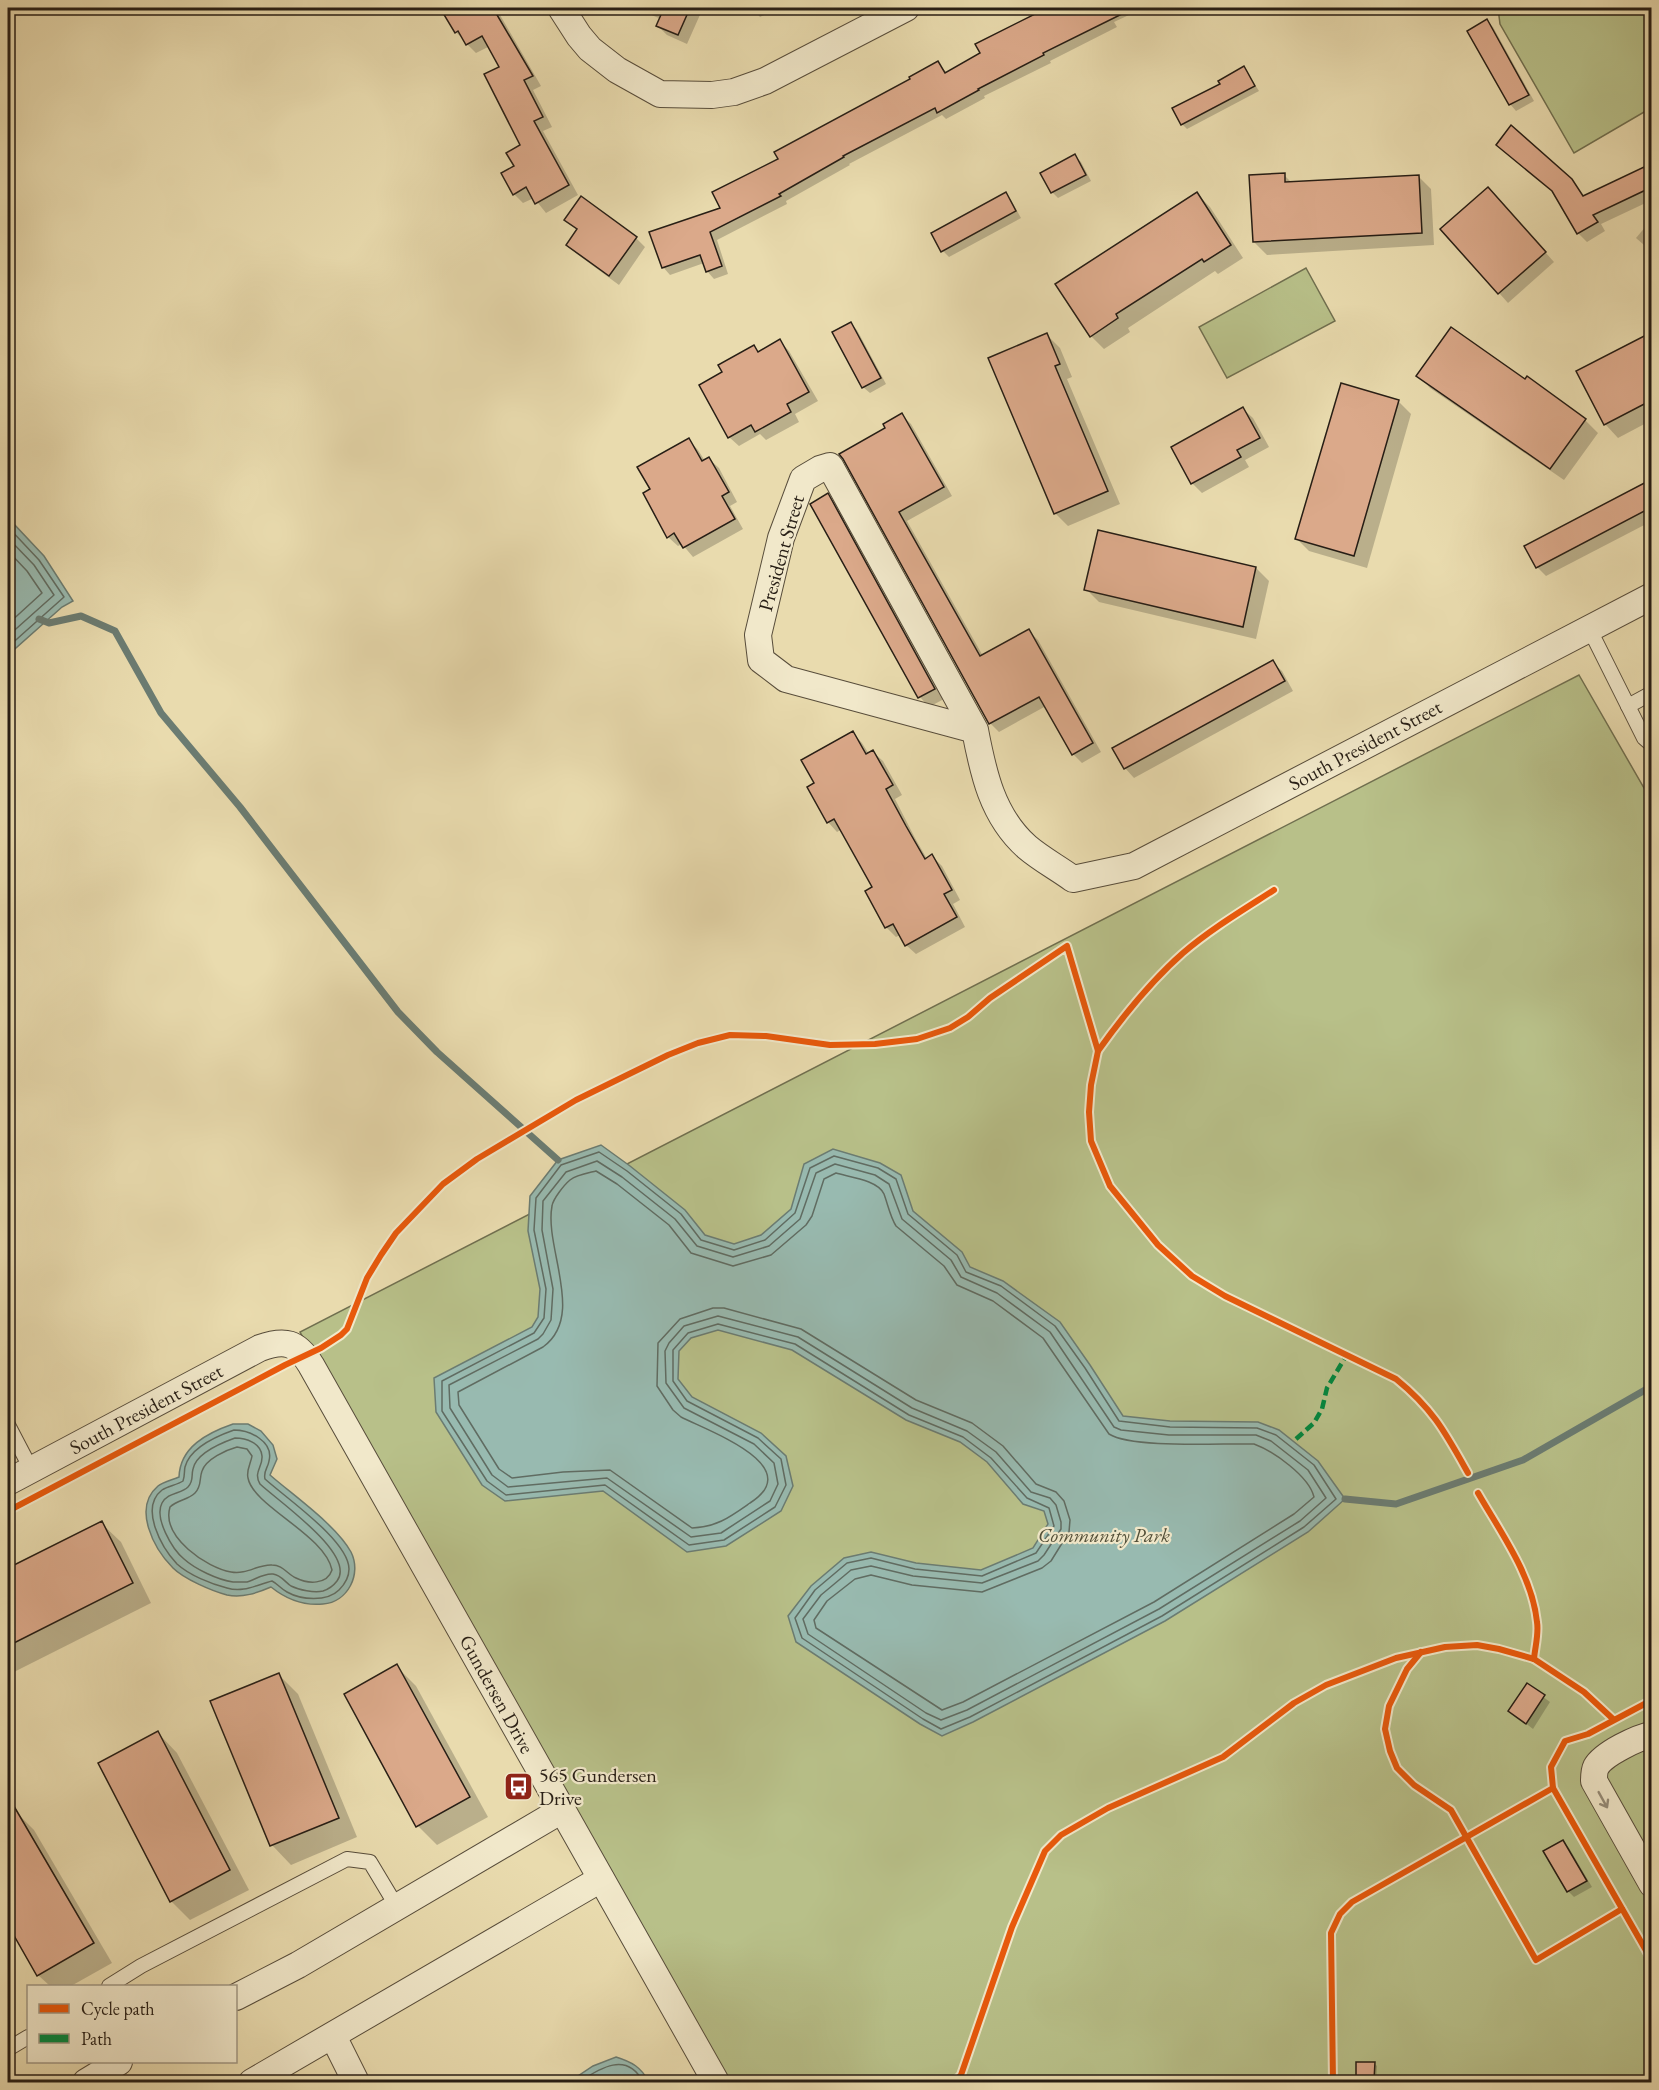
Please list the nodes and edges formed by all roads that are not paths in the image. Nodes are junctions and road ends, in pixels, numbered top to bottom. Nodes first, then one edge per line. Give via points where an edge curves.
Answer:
1 (561, 8) edge
2 (906, 8) edge
3 (1652, 596) edge
4 (1589, 628) junction
5 (1652, 693) edge
6 (1628, 706) junction
7 (975, 730) junction
8 (1652, 745) edge
9 (1073, 879) joint
10 (287, 1343) joint
11 (8, 1425) edge
12 (31, 1469) junction
13 (8, 1482) edge
14 (1652, 1735) edge
15 (562, 1810) junction
16 (601, 1879) junction
17 (1652, 1884) edge
18 (397, 1907) junction
19 (111, 1985) edge
20 (237, 1996) edge
21 (333, 2036) junction
22 (27, 2038) edge
23 (8, 2049) edge
24 (116, 2063) edge
25 (86, 2082) edge
26 (252, 2082) edge
27 (356, 2082) edge
28 (716, 2082) edge

1 - 2 street via 579,36 603,61 660,94 712,95 765,81
3 - 4 street, South President Street
4 - 6 lane
4 - 9 street, South President Street via 1134,866
5 - 6 lane
6 - 8 lane via 1644,738
7 - 7 street, President Street via 786,679 761,660 758,635 781,538 803,479 830,466
7 - 9 street, President Street via 984,778 1000,814 1026,846
10 - 12 street, South President Street via 260,1348
10 - 15 street, Gundersen Drive via 305,1355
11 - 12 lane
12 - 13 street, South President Street
14 -> 17 street via 1602,1759 1595,1768 1594,1781
15 - 16 street, Gundersen Drive
15 - 18 street
16 - 21 street
16 - 28 street, Gundersen Drive
18 - 19 lane via 370,1862 347,1859
18 - 20 street
21 - 26 street
21 - 27 street
22 - 23 lane
24 - 25 street

